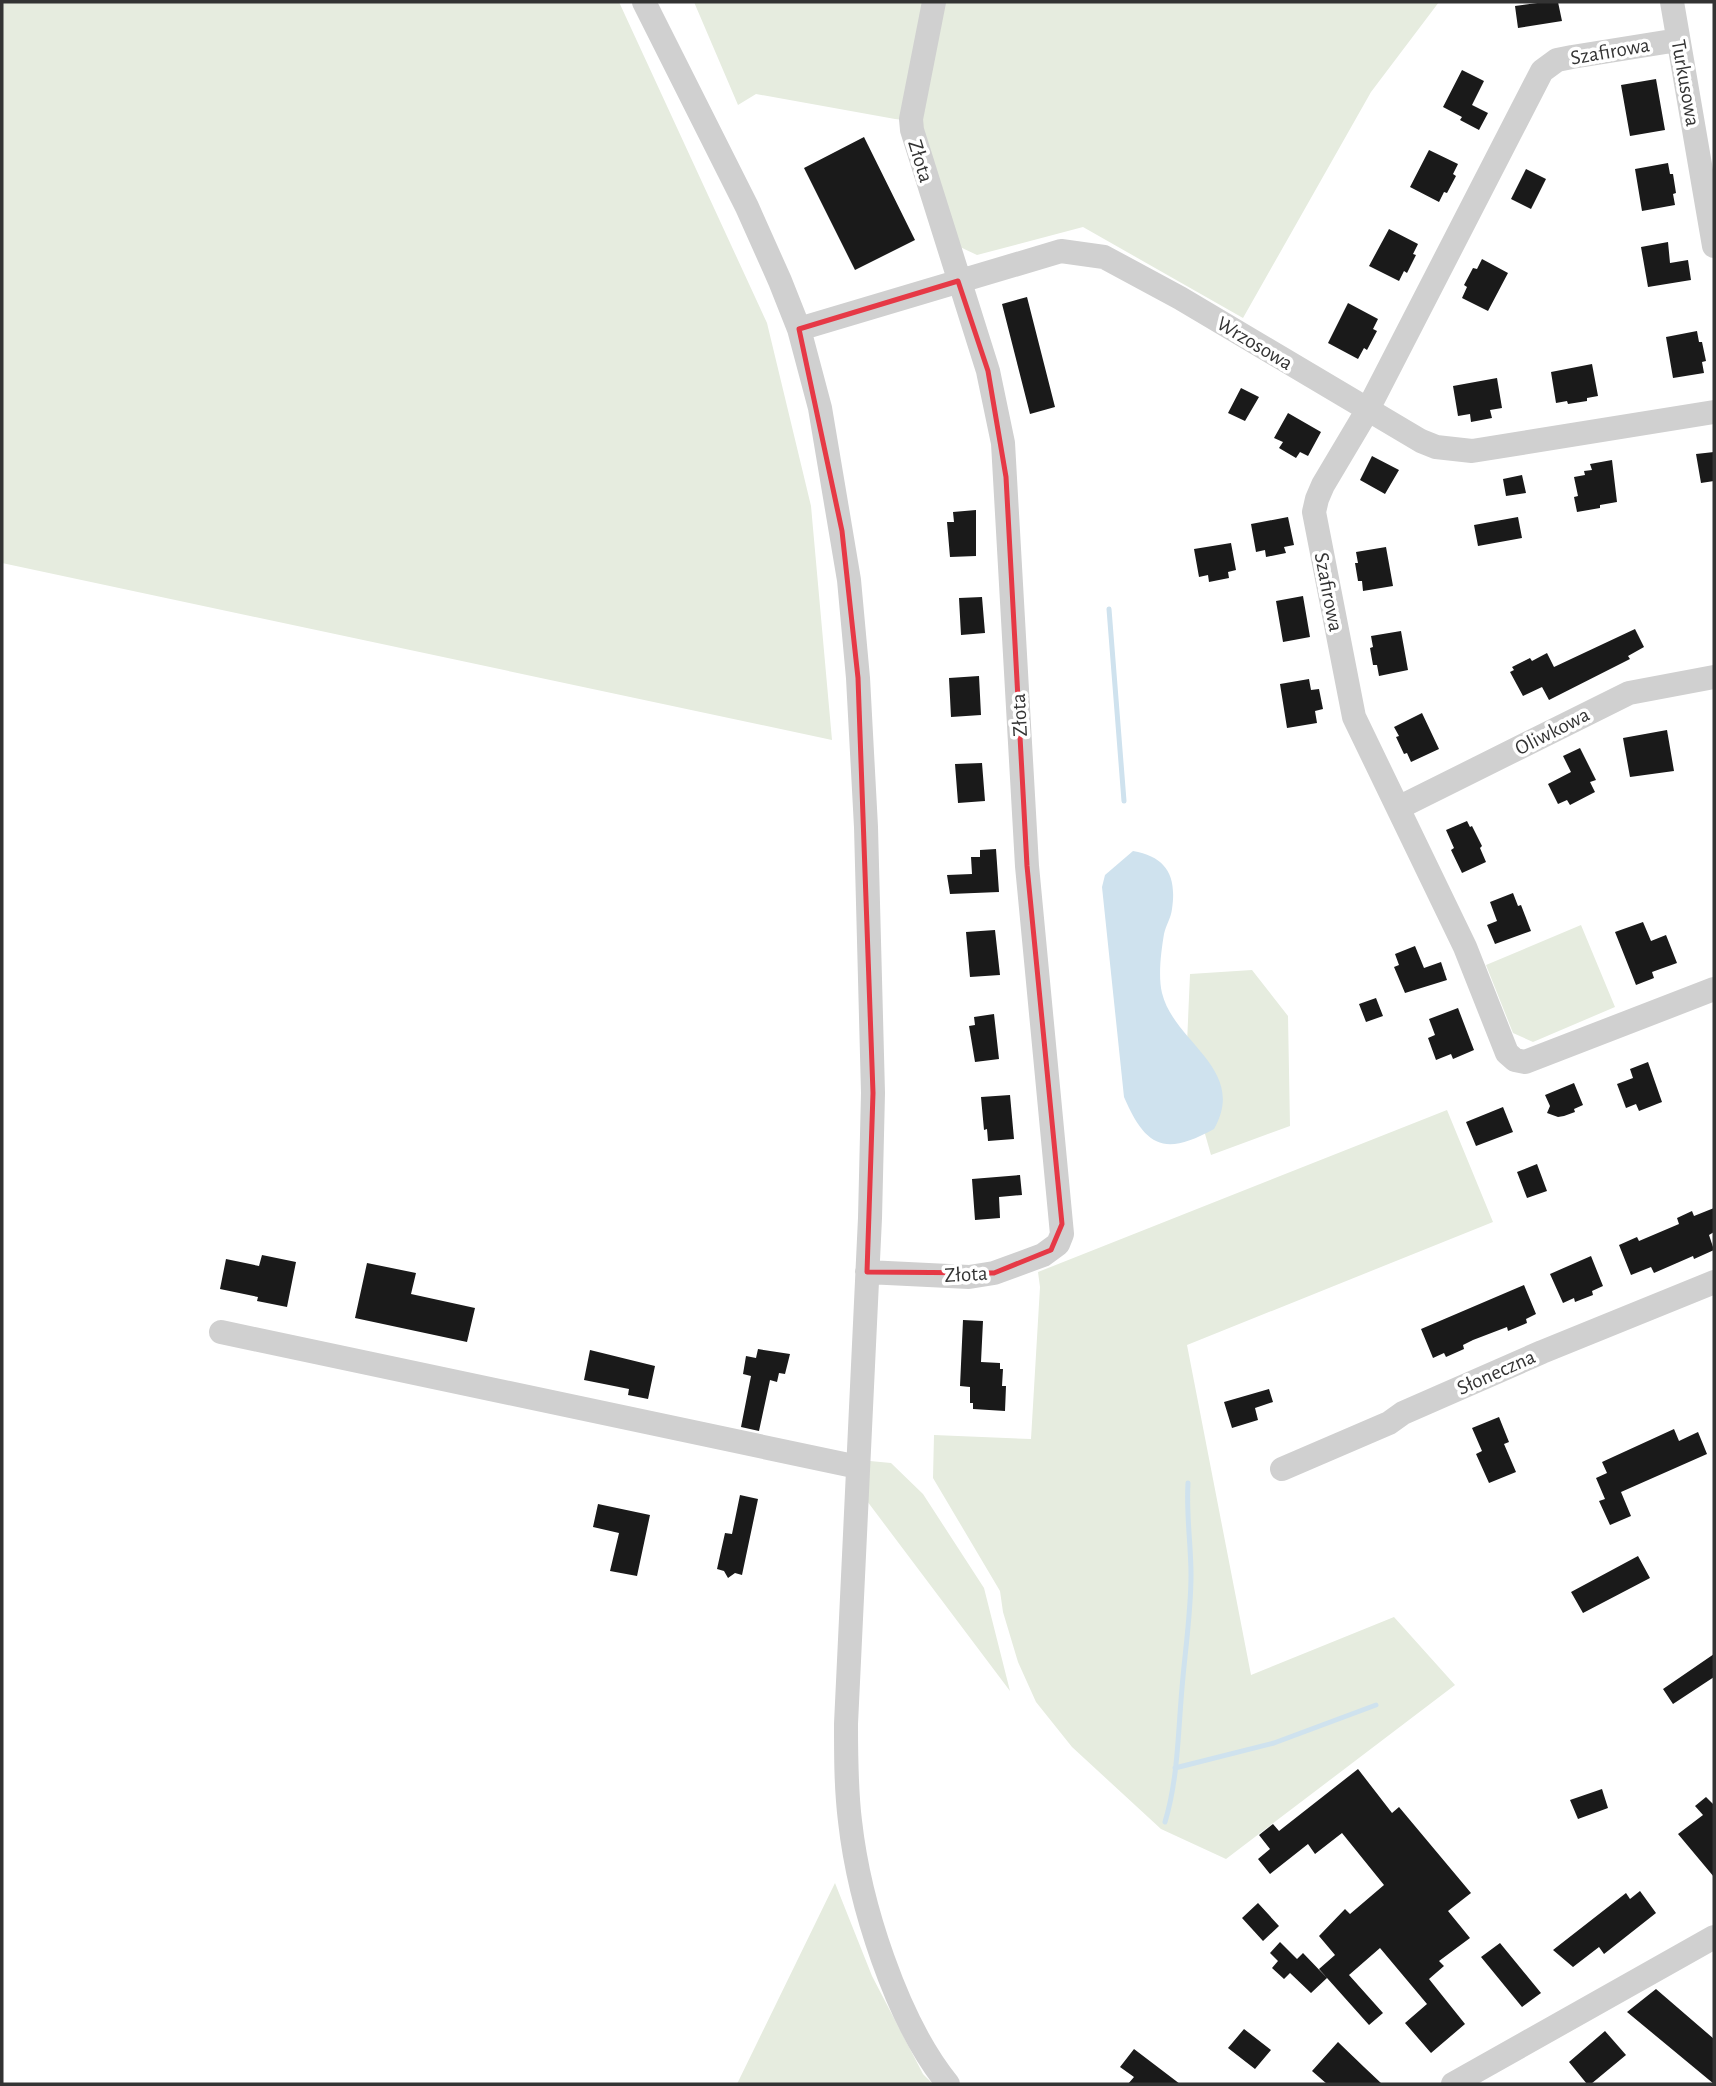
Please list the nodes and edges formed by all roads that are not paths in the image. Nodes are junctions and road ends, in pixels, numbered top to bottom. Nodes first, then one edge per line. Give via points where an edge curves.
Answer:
1 (644, 2) edge
2 (934, 2) edge
3 (1672, 2) edge
4 (1678, 40) junction
5 (1714, 246) edge
6 (958, 281) junction
7 (799, 329) junction
8 (1367, 411) junction
9 (1714, 412) edge
10 (1714, 677) edge
11 (1398, 808) junction
12 (1714, 989) edge
13 (867, 1272) junction
14 (1714, 1282) edge
15 (220, 1332) dead end
16 (858, 1467) junction
17 (1282, 1469) dead end
18 (1714, 1937) edge
19 (948, 2084) edge
20 (1453, 2084) edge

1 - 7 street via 747,207
2 - 6 street, Złota via 911,119
3 - 4 street, Turkusowa
4 - 5 street, Turkusowa
4 - 8 street, Szafirowa via 1557,60 1542,71
6 - 7 street, Wrzosowa
6 - 8 street, Wrzosowa via 1061,251 1104,257
6 - 13 street, Złota via 988,371 1003,443 1027,866 1062,1234 1058,1244 1043,1255 994,1273 969,1277
7 - 13 street via 820,408 840,517 858,678 873,1080
8 - 9 street, Wrzosowa via 1420,441 1462,451
8 - 11 street, Szafirowa via 1323,485 1314,512 1354,717
10 - 11 street, Oliwkowa via 1629,693
11 - 12 street, Szafirowa via 1465,947 1507,1053 1515,1060 1525,1062
13 - 16 street
14 - 17 street, Słoneczna via 1542,1352
15 - 16 street
16 - 19 street via 846,1724 849,1819 864,1894 892,1983 925,2051
18 - 20 street

